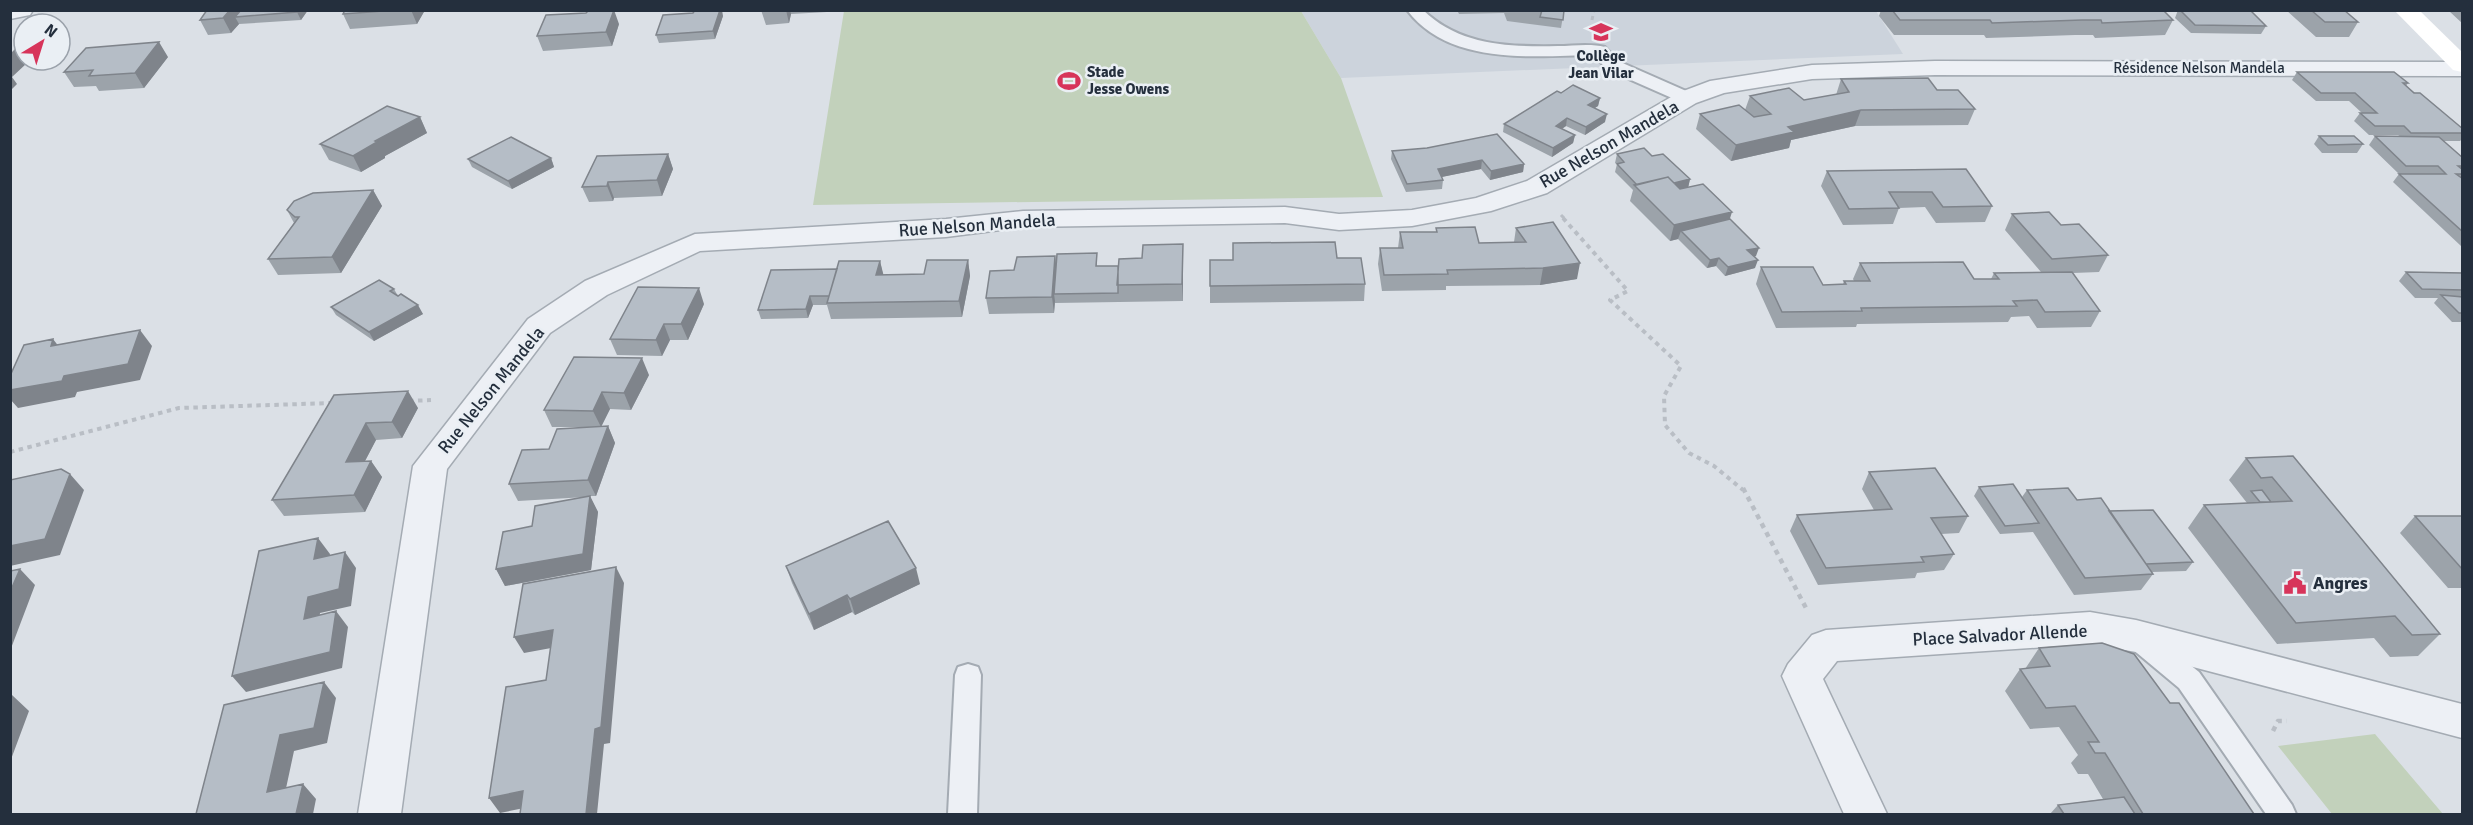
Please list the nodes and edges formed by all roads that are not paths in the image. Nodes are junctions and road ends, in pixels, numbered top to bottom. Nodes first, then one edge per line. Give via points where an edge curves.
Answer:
1 (22, 10) edge
2 (1414, 10) edge
3 (2405, 10) edge
4 (10, 12) edge
5 (2463, 67) edge
6 (1935, 68) joint
7 (1687, 98) junction
8 (2136, 636) junction
9 (968, 675) dead end
10 (2463, 721) edge
11 (379, 814) edge
12 (962, 814) edge
13 (1865, 814) edge
14 (2282, 814) edge

1 - 4 street
2 - 7 lane via 1422,21 1471,45 1493,49 1599,50 1612,65
3 - 5 street
5 - 6 street, Résidence Nelson Mandela
6 - 7 street, Rue Nelson Mandela via 1812,72 1719,86
7 - 11 street, Rue Nelson Mandela via 1537,187 1481,205 1412,218 1339,222 1285,215 1023,219 946,228 695,243 596,288 539,326 430,466
8 - 10 street, Place Salvador Allende
8 - 13 street, Place Salvador Allende via 2090,628 1826,646 1802,676
8 - 14 lane via 2189,680
9 - 12 lane

